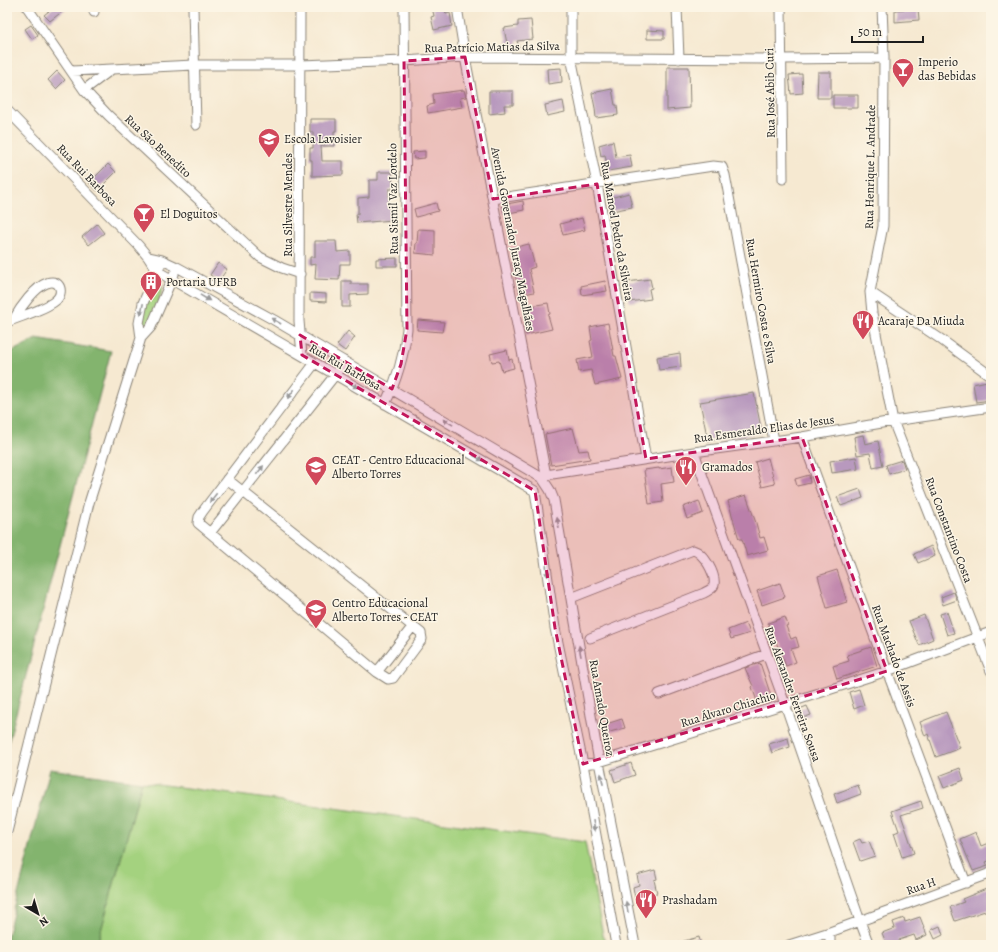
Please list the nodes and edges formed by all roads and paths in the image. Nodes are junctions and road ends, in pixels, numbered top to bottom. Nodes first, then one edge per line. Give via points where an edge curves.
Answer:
1 (27, 7) edge
2 (193, 7) edge
3 (300, 7) edge
4 (404, 7) edge
5 (457, 7) edge
6 (571, 7) edge
7 (678, 7) edge
8 (781, 7) edge
9 (882, 7) edge
10 (465, 57) junction
11 (571, 58) junction
12 (884, 58) junction
13 (679, 59) junction
14 (782, 59) junction
15 (404, 61) junction
16 (194, 65) junction
17 (301, 65) junction
18 (112, 69) junction
19 (72, 71) junction
20 (84, 90) junction
21 (7, 110) edge
22 (196, 125) dead end
23 (783, 178) dead end
24 (597, 184) junction
25 (493, 199) junction
26 (148, 257) junction
27 (162, 260) junction
28 (177, 268) junction
29 (157, 271) junction
30 (300, 274) junction
31 (171, 279) junction
32 (870, 292) junction
33 (10, 320) edge
34 (300, 335) junction
35 (141, 338) junction
36 (302, 356) junction
37 (344, 361) junction
38 (315, 363) junction
39 (335, 375) junction
40 (991, 376) edge
41 (392, 389) junction
42 (385, 404) junction
43 (991, 407) edge
44 (893, 421) junction
45 (802, 437) junction
46 (774, 440) junction
47 (694, 452) junction
48 (646, 459) junction
49 (544, 476) junction
50 (228, 479) junction
51 (243, 491) junction
52 (535, 491) junction
53 (210, 533) junction
54 (571, 598) junction
55 (412, 626) junction
56 (991, 632) edge
57 (978, 637) junction
58 (590, 638) dead end
59 (766, 654) junction
60 (887, 671) junction
61 (991, 671) edge
62 (377, 672) junction
63 (659, 694) dead end
64 (785, 704) junction
65 (599, 762) junction
66 (583, 764) junction
67 (7, 832) edge
68 (991, 873) edge
69 (966, 883) junction
70 (860, 921) junction
71 (830, 932) junction
72 (616, 945) edge
73 (635, 945) edge
74 (788, 945) edge
75 (830, 945) edge
76 (869, 945) edge

1 - 19 street, Rua São Benedito
2 - 16 street
3 - 17 street, Rua Silvestre Mendes
4 - 15 street, Rua Sismil Vaz Lordelo
5 - 10 street, Avenida Governador Juracy Magalhães
6 - 11 street, Rua Manoel Pedro da Silveira
7 - 13 street
8 - 14 street, Rua José Abib Curi
9 - 12 street, Rua Henrique L. Andrade
10 - 11 street, Rua Patrício Matias da Silva
10 - 15 street, Rua Patrício Matias da Silva
10 - 25 street, Avenida Governador Juracy Magalhães
11 - 13 street, Rua Patrício Matias da Silva
11 - 24 street, Rua Manoel Pedro da Silveira
12 - 14 street, Rua Patrício Matias da Silva
12 - 32 street, Rua Henrique L. Andrade via 883,226
13 - 14 street, Rua Patrício Matias da Silva
14 - 23 street, Rua José Abib Curi
15 - 17 street, Rua Patrício Matias da Silva
15 - 41 street, Rua Sismil Vaz Lordelo via 407,329 404,353
16 - 17 street, Rua Patrício Matias da Silva
16 - 18 street, Rua Patrício Matias da Silva
16 - 22 street
17 - 30 street, Rua Silvestre Mendes
18 - 19 street, Rua Patrício Matias da Silva
18 - 20 street
19 - 20 street, Rua São Benedito
20 - 30 street, Rua São Benedito via 260,257
21 - 26 street, Rua Rui Barbosa
24 - 25 street
24 - 46 street, Rua Hermiro Costa e Silva via 713,166 722,167
24 - 48 street, Rua Manoel Pedro da Silveira
25 - 49 street, Avenida Governador Juracy Magalhães
26 - 27 street, Rua Rui Barbosa
26 - 29 street, Rua Rui Barbosa
27 - 28 street, Rua Rui Barbosa
27 - 29 street
28 - 31 street
34 -> 28 street, Rua Rui Barbosa
29 - 31 street, Rua Rui Barbosa
29 -> 35 street via 143,302 139,323
30 - 34 street, Rua Silvestre Mendes
31 - 35 street via 151,326
31 -> 36 street, Rua Rui Barbosa
32 - 40 street
32 - 44 street, Rua Henrique L. Andrade via 873,321
33 - 33 street via 57,300 61,288 58,284 46,283
34 - 36 street, Rua Silvestre Mendes
34 - 37 street, Rua Rui Barbosa
35 - 67 street via 89,503
36 - 38 street, Rua Rui Barbosa
37 - 39 street
37 - 41 street, Rua Rui Barbosa
38 - 39 street, Rua Rui Barbosa
38 -> 50 street
39 -> 42 street, Rua Rui Barbosa
51 -> 39 street
41 - 42 street, Rua Sismil Vaz Lordelo
49 -> 41 street, Rua Rui Barbosa
42 -> 52 street, Rua Rui Barbosa
43 - 44 street, Rua Esmeraldo Elias de Jesus
44 - 45 street, Rua Esmeraldo Elias de Jesus
44 - 57 street, Rua Constantino Costa
45 - 46 street, Rua Esmeraldo Elias de Jesus
45 - 60 street, Rua Machado de Assis
46 - 47 street, Rua Esmeraldo Elias de Jesus
47 - 48 street, Rua Esmeraldo Elias de Jesus
47 - 59 street, Rua Alexandre Ferreira Sousa
48 - 49 street, Rua Esmeraldo Elias de Jesus
49 - 52 street
54 -> 49 street, Rua Amado Queiroz via 554,500
50 - 51 street
50 -> 53 street via 198,517 200,526
51 - 53 street
51 - 55 street
52 -> 66 street via 555,628
53 - 62 street
54 - 58 street via 693,550 698,551 707,562 714,584 712,588
65 -> 54 street, Rua Amado Queiroz
55 - 62 street
55 - 62 street via 421,633 422,639 393,678 386,678
56 - 57 street, Rua Álvaro Chiachio
57 - 60 street, Rua Álvaro Chiachio
57 - 61 street, Rua Constantino Costa
59 - 63 street
59 - 64 street, Rua Alexandre Ferreira Sousa
60 - 64 street, Rua Álvaro Chiachio
60 - 69 street, Rua Machado de Assis
64 - 65 street, Rua Álvaro Chiachio
64 - 70 street, Rua Alexandre Ferreira Sousa
65 - 66 street, Rua Álvaro Chiachio
73 -> 65 street, Rua Amado Queiroz
66 -> 72 street
68 - 69 street, Rua H
69 - 70 street, Rua H
70 - 71 street, Rua H
70 - 76 street, Rua Alexandre Ferreira Sousa
71 - 74 street, Rua H
71 - 75 street

